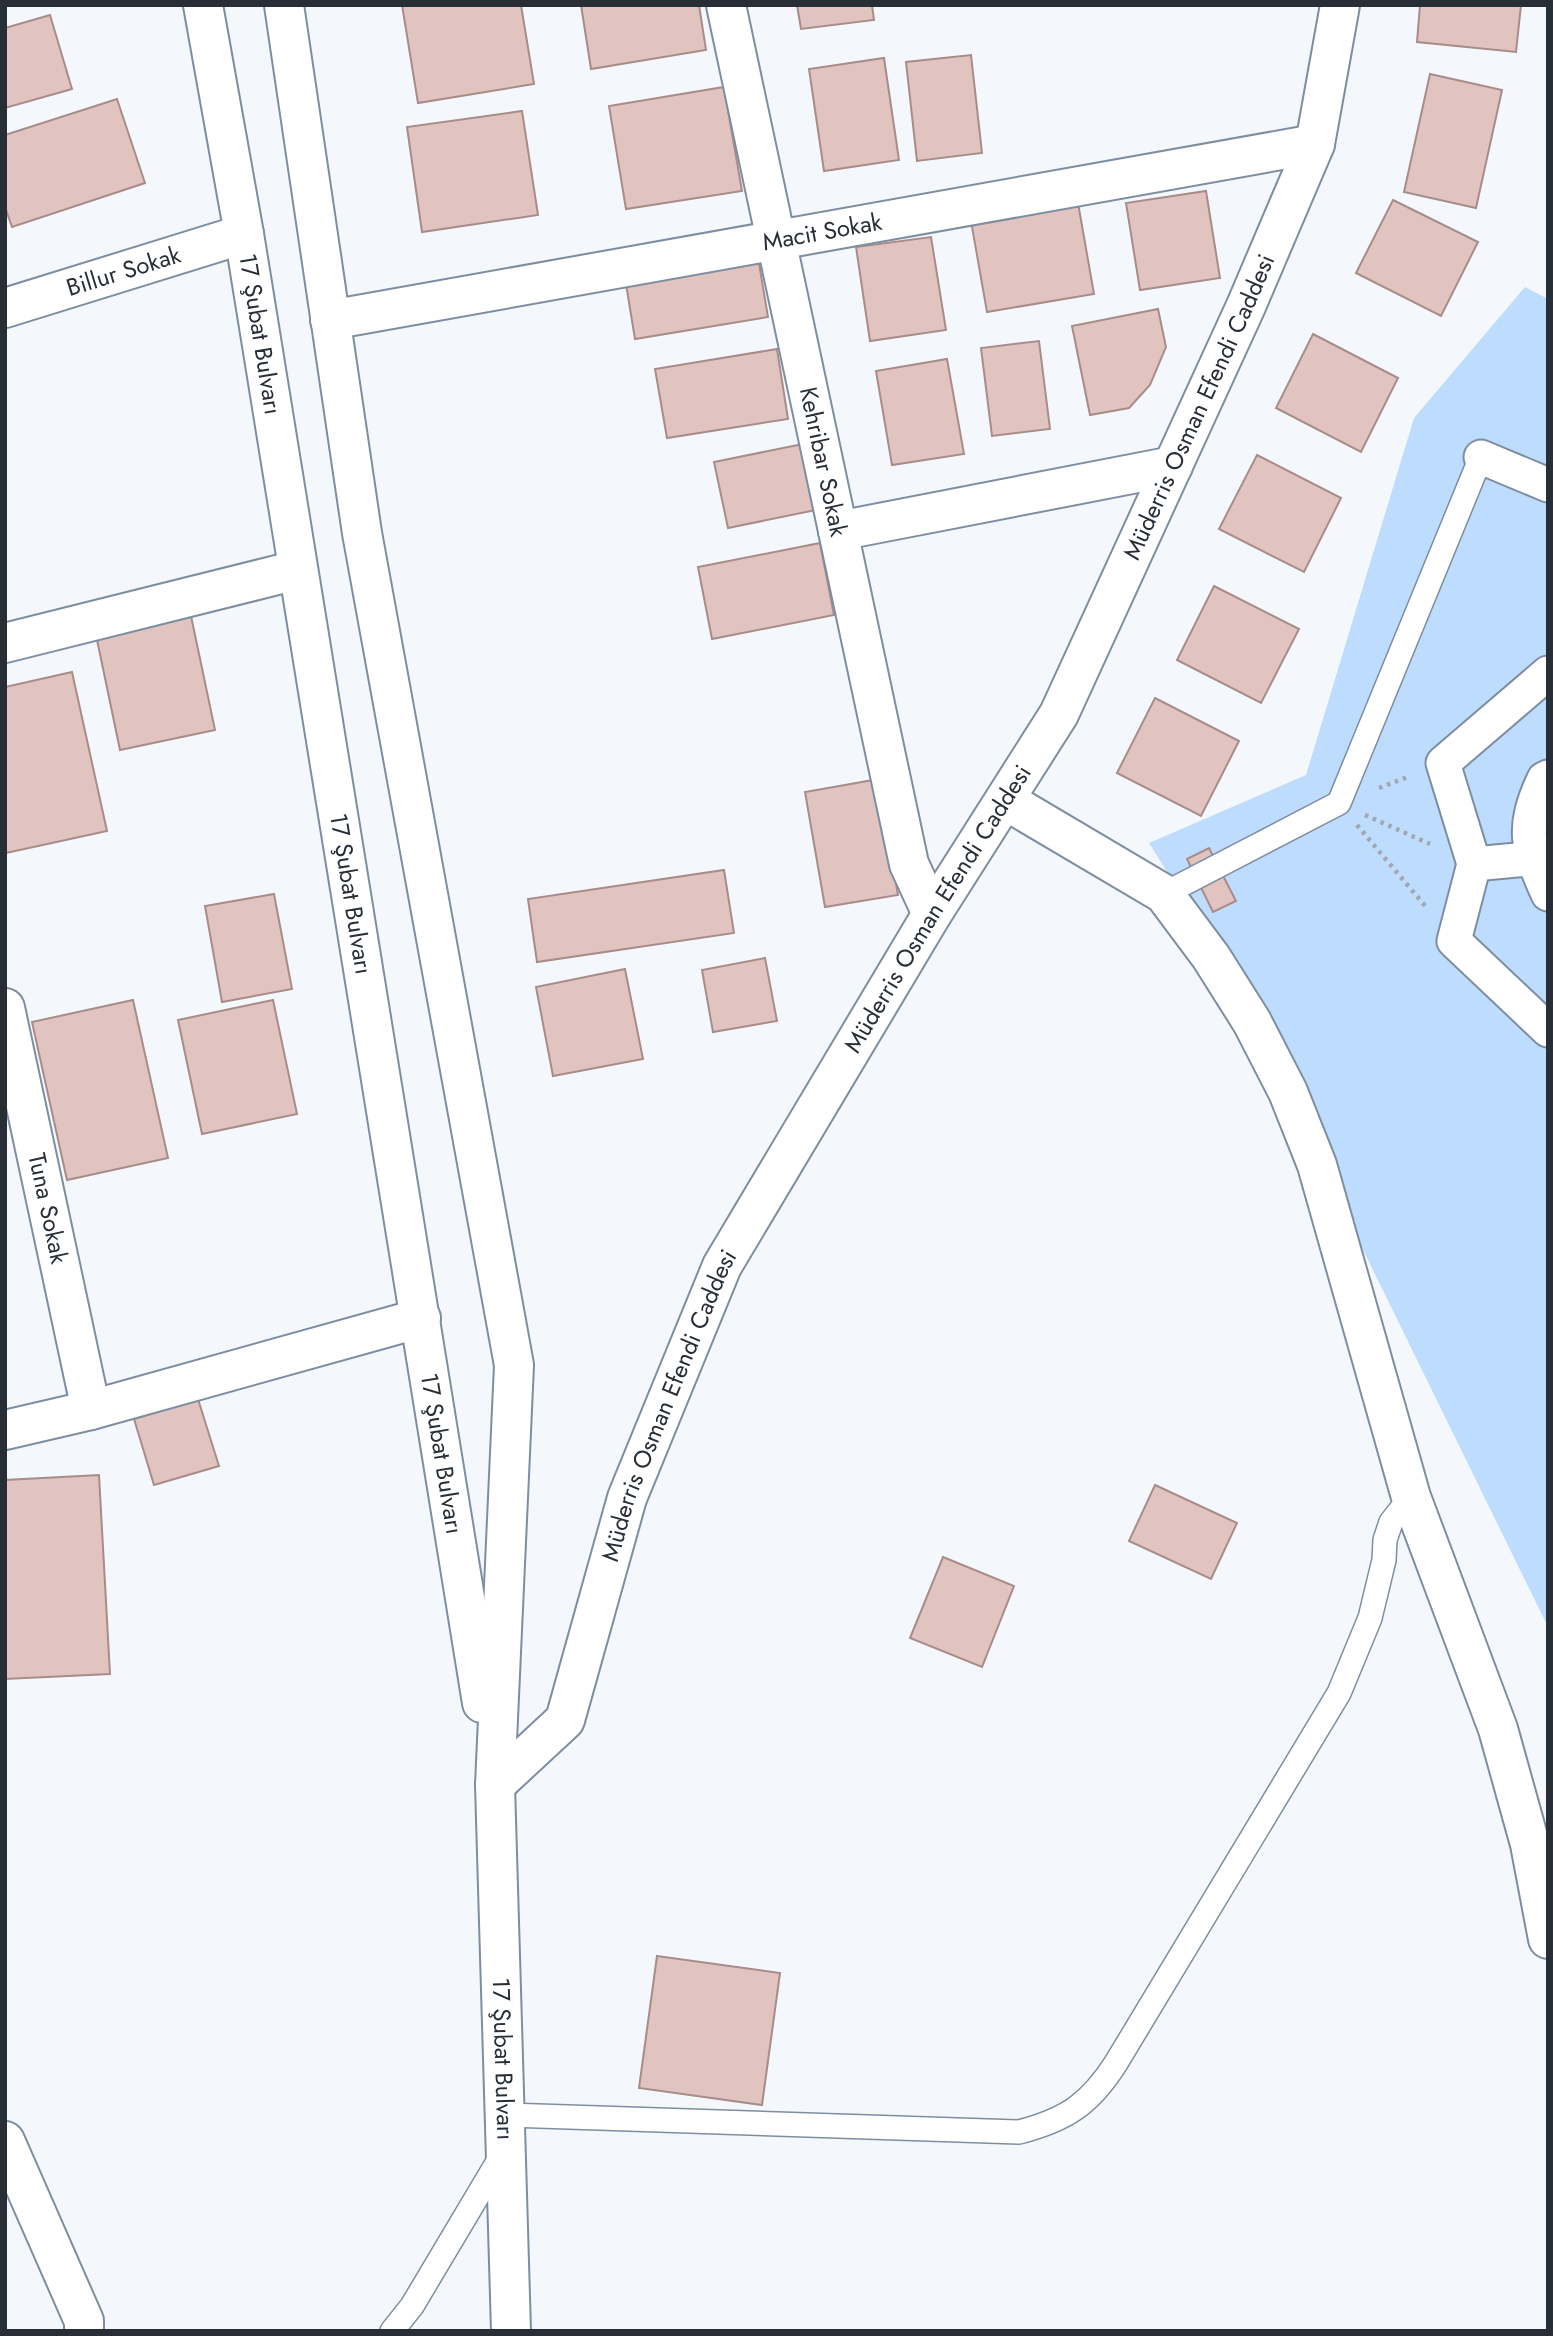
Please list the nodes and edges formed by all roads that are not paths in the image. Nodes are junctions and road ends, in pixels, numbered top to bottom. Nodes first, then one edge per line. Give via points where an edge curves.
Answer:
1 (203, 5) edge
2 (284, 5) edge
3 (726, 5) edge
4 (1340, 5) edge
5 (1315, 145) junction
6 (244, 234) junction
7 (776, 240) junction
8 (5, 308) edge
9 (330, 320) junction
10 (1481, 457) joint
11 (1173, 467) junction
12 (1548, 485) edge
13 (838, 531) junction
14 (296, 570) junction
15 (5, 643) edge
16 (1548, 673) edge
17 (1548, 778) edge
18 (1005, 800) junction
19 (1540, 859) edge
20 (1474, 864) junction
21 (1164, 894) junction
22 (1548, 894) edge
23 (932, 914) junction
24 (5, 1008) edge
25 (1548, 1030) edge
26 (421, 1318) junction
27 (92, 1409) junction
28 (5, 1430) edge
29 (1411, 1497) junction
30 (495, 1785) junction
31 (1548, 1939) edge
32 (505, 2132) junction
33 (5, 2141) edge
34 (84, 2331) edge
35 (392, 2331) edge
36 (511, 2331) edge

1 - 6 main road, 17 Şubat Bulvarı
2 - 9 main road, 17 Şubat Bulvarı
3 - 7 main road, Kehribar Sokak
4 - 5 main road, Müderris Osman Efendi Caddesi
5 - 7 main road, Macit Sokak
5 - 11 main road, Müderris Osman Efendi Caddesi
6 - 8 main road, Billur Sokak
6 - 14 main road, 17 Şubat Bulvarı
7 - 9 main road, Macit Sokak
7 - 13 main road, Kehribar Sokak
9 - 30 main road, 17 Şubat Bulvarı via 362,533 514,1365
10 - 12 street
10 - 21 lane via 1339,803
11 - 13 main road
11 - 18 main road, Müderris Osman Efendi Caddesi via 1059,714
13 - 23 main road, Kehribar Sokak via 909,864
14 - 15 main road
14 - 26 main road, 17 Şubat Bulvarı
16 - 20 street via 1443,763
17 - 19 street via 1533,803 1528,831
18 - 21 main road
18 - 23 main road, Müderris Osman Efendi Caddesi
19 - 20 street
19 - 22 street
20 - 25 street via 1454,941
21 - 29 main road via 1252,1022 1288,1092 1317,1166
23 - 30 main road, Müderris Osman Efendi Caddesi via 722,1266 627,1499 565,1720
24 - 27 main road, Tuna Sokak
26 - 27 main road
26 - 30 main road, 17 Şubat Bulvarı
27 - 28 main road
29 - 31 main road via 1499,1729 1530,1844
29 - 32 lane via 1391,1522 1370,1618 1339,1693 1116,2063 1089,2099 1071,2113 1019,2132
30 - 32 main road, 17 Şubat Bulvarı
32 - 35 lane via 412,2306
32 - 36 main road, 17 Şubat Bulvarı
33 - 34 main road via 84,2321

